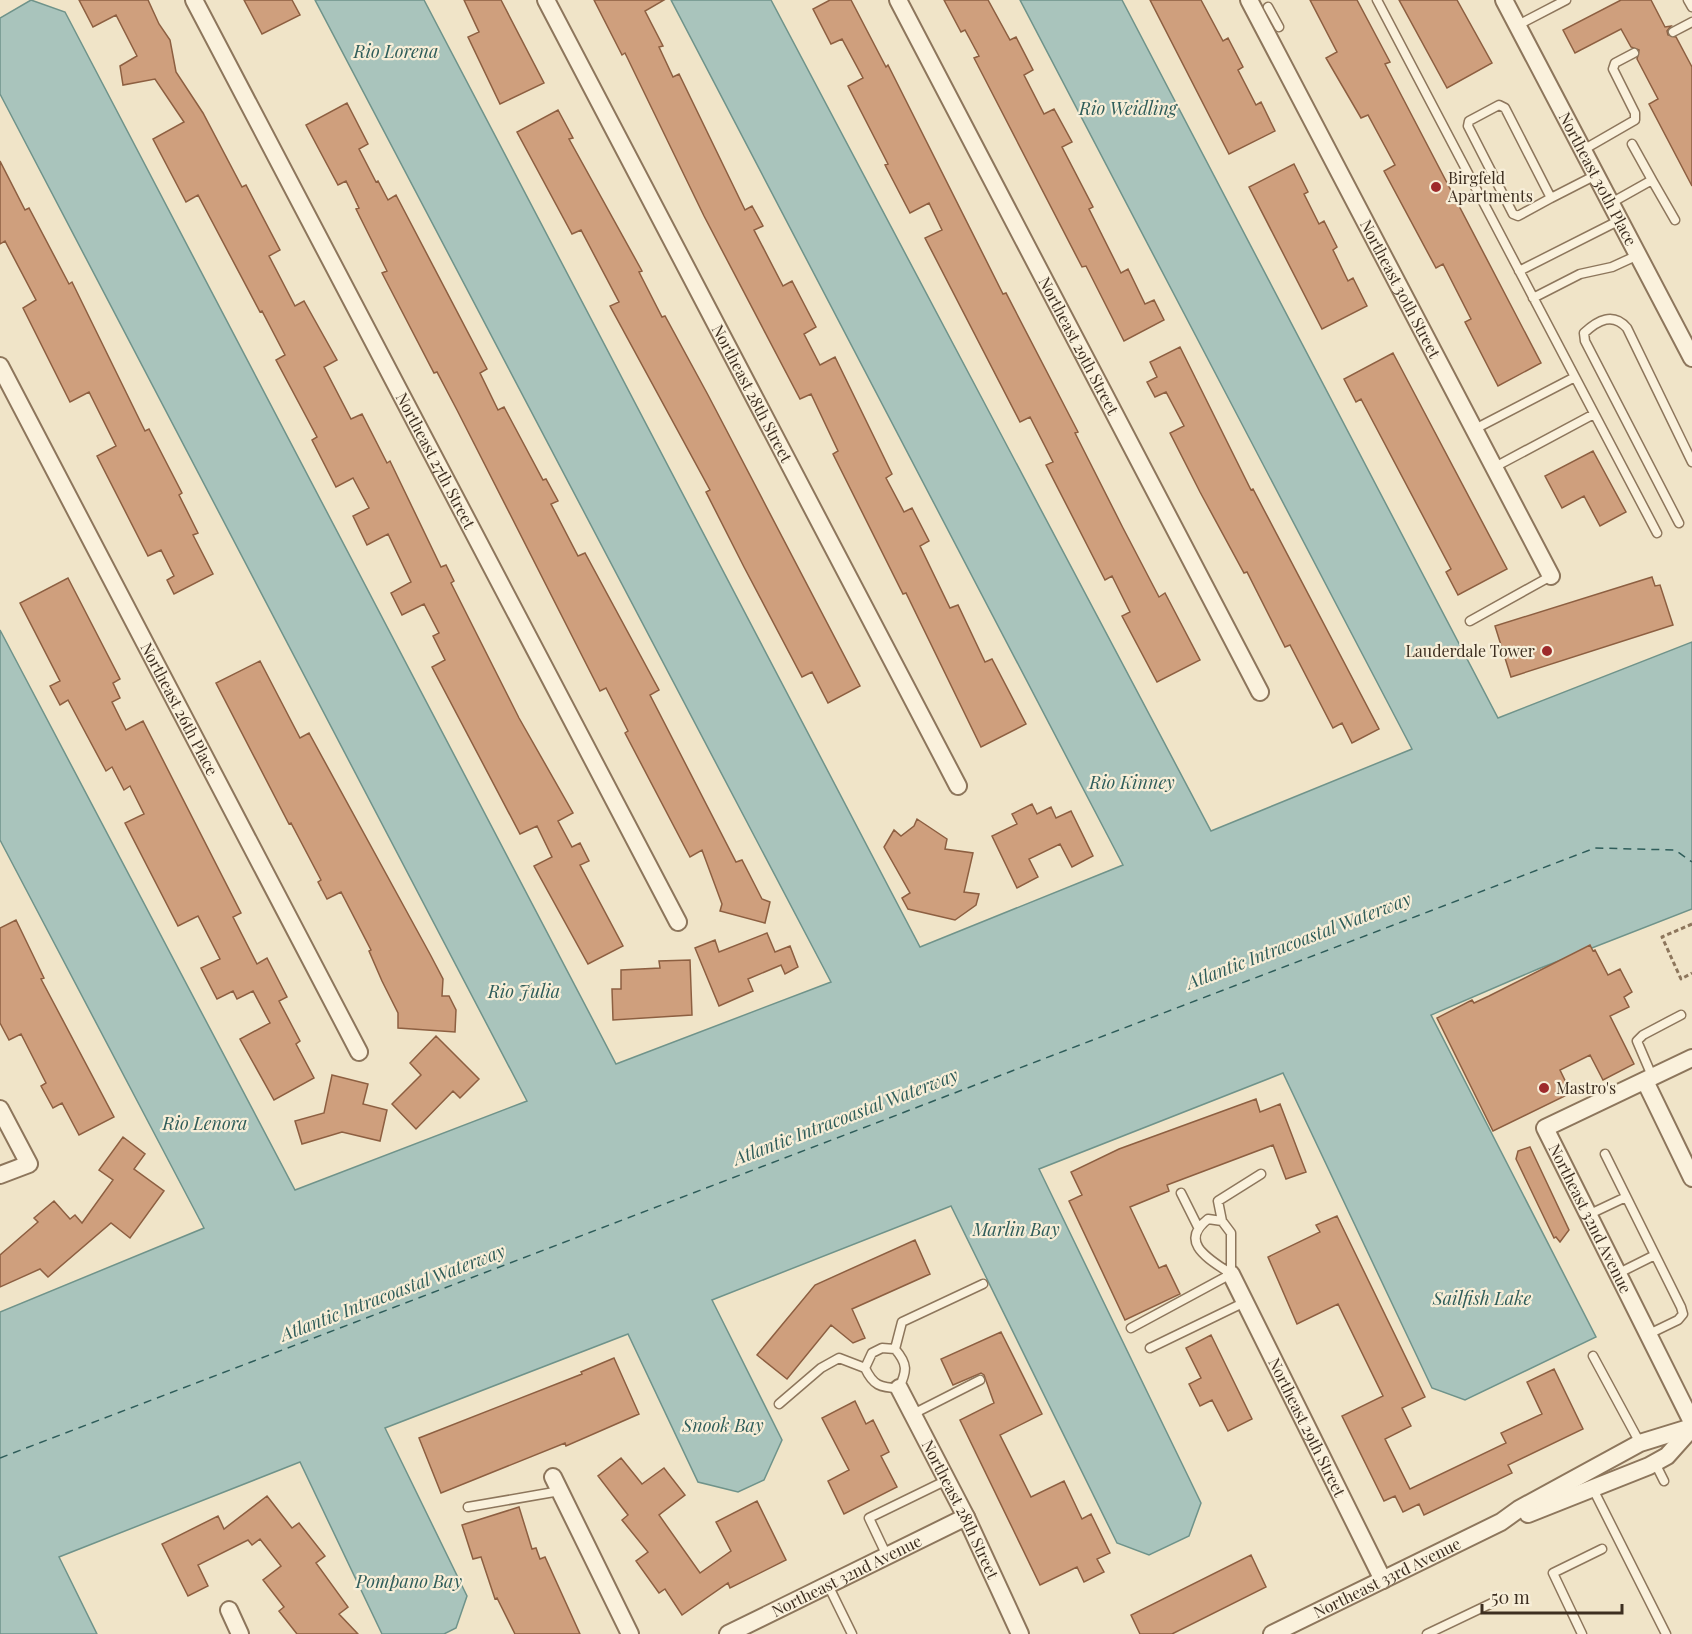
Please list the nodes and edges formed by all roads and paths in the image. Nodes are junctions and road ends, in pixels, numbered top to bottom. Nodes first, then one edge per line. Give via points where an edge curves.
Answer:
1 (194, 0) edge
2 (546, 0) edge
3 (898, 0) edge
4 (1377, 0) edge
5 (1504, 0) edge
6 (1566, 0) edge
7 (1688, 0) edge
8 (1260, 5) edge
9 (1692, 7) edge
10 (1692, 22) edge
11 (1518, 25) junction
12 (1280, 27) dead end
13 (1673, 32) dead end
14 (1634, 53) dead end
15 (1632, 144) dead end
16 (1583, 150) junction
17 (1596, 175) junction
18 (1652, 180) junction
19 (1551, 198) junction
20 (1611, 203) junction
21 (1620, 220) junction
22 (1675, 220) dead end
23 (1638, 255) junction
24 (1520, 271) junction
25 (1533, 298) junction
26 (1692, 358) edge
27 (0, 366) edge
28 (1575, 377) junction
29 (1594, 414) junction
30 (1473, 429) junction
31 (1692, 462) edge
32 (1493, 468) junction
33 (1678, 523) dead end
34 (1657, 533) dead end
35 (1551, 576) joint
36 (1470, 621) dead end
37 (1260, 692) dead end
38 (958, 786) dead end
39 (678, 921) dead end
40 (1692, 924) edge
41 (1692, 973) edge
42 (1681, 1015) dead end
43 (359, 1052) dead end
44 (1692, 1058) edge
45 (1648, 1079) junction
46 (0, 1109) edge
47 (1605, 1154) dead end
48 (1261, 1174) dead end
49 (0, 1175) edge
50 (1692, 1178) edge
51 (1181, 1193) dead end
52 (1626, 1197) junction
53 (1590, 1214) junction
54 (1222, 1221) junction
55 (1198, 1227) junction
56 (1655, 1255) junction
57 (1619, 1273) junction
58 (1231, 1274) junction
59 (983, 1284) dead end
60 (1245, 1302) junction
61 (1131, 1328) dead end
62 (1648, 1334) junction
63 (1150, 1348) dead end
64 (895, 1349) junction
65 (1593, 1356) dead end
66 (865, 1368) junction
67 (980, 1380) dead end
68 (899, 1388) junction
69 (779, 1404) dead end
70 (913, 1414) junction
71 (1692, 1422) edge
72 (1692, 1428) edge
73 (1640, 1443) junction
74 (1655, 1462) junction
75 (1582, 1473) junction
76 (946, 1480) junction
77 (1664, 1481) dead end
78 (557, 1484) joint
79 (1592, 1488) junction
80 (468, 1507) dead end
81 (966, 1517) junction
82 (1501, 1522) junction
83 (1602, 1549) dead end
84 (887, 1556) junction
85 (1383, 1580) junction
86 (828, 1585) junction
87 (1492, 1603) dead end
88 (229, 1610) dead end
89 (240, 1634) edge
90 (630, 1634) edge
91 (728, 1634) edge
92 (852, 1634) edge
93 (1020, 1634) edge
94 (1272, 1634) edge
95 (1427, 1634) edge
96 (1582, 1634) edge
97 (1666, 1634) edge

1 - 39 street, Northeast 27th Street
2 - 38 street, Northeast 28th Street
3 - 37 street, Northeast 29th Street
4 - 24 lane
5 - 11 street, Northeast 30th Place
6 - 11 lane
7 - 9 lane
8 - 12 lane
8 - 30 street, Northeast 30th Street
10 - 13 lane
11 - 16 street, Northeast 30th Place
14 - 16 lane via 1615,63 1613,69 1635,120
15 - 18 lane
16 - 17 street, Northeast 30th Place
17 - 19 lane
17 - 20 street, Northeast 30th Place
18 - 20 lane
18 - 22 lane
19 - 19 lane via 1505,108 1499,105 1469,121 1468,126 1513,214 1518,216
20 - 21 street, Northeast 30th Place
21 - 23 street, Northeast 30th Place
21 - 24 lane
23 - 25 lane via 1612,267 1580,274
23 - 26 street, Northeast 30th Place
24 - 25 lane
25 - 28 lane
27 - 43 street, Northeast 26th Place
28 - 29 lane
28 - 30 lane
29 - 32 lane
29 - 34 lane
30 - 32 street, Northeast 30th Street
31 - 33 lane via 1628,328 1614,319 1593,325 1584,333 1585,341
32 - 35 street, Northeast 30th Street
35 - 36 lane
40 - 41 path via 1662,937 1681,979
42 - 45 lane via 1637,1041
44 - 45 street, Northeast 32nd Avenue
45 - 50 street
45 - 53 street, Northeast 32nd Avenue via 1545,1128
46 - 49 street via 29,1164
47 - 52 lane
48 - 54 lane via 1218,1201
51 - 55 lane
52 - 53 lane
52 - 56 lane
53 - 57 street, Northeast 32nd Avenue
54 - 55 lane via 1208,1219
54 - 58 lane via 1231,1233
55 - 58 lane via 1195,1238 1200,1251
56 - 57 lane
56 - 62 lane via 1683,1314
57 - 62 street, Northeast 32nd Avenue
58 - 60 street, Northeast 29th Street
58 - 61 lane
59 - 64 lane via 902,1322
60 - 63 lane
60 - 85 street, Northeast 29th Street
62 - 71 street, Northeast 32nd Avenue
64 - 66 lane via 882,1348 872,1353
64 - 68 lane via 904,1360 906,1373
65 - 73 lane
66 - 68 lane via 871,1381 881,1388
66 - 69 lane via 839,1358
67 - 70 lane
68 - 70 street, Northeast 28th Street
70 - 76 street, Northeast 28th Street
72 - 73 street, Northeast 33rd Avenue
72 - 74 street, Northeast 33rd Avenue via 1667,1456
73 - 75 street, Northeast 33rd Avenue
74 - 77 lane
74 - 79 street, Northeast 33rd Avenue
75 - 79 lane
75 - 82 street, Northeast 33rd Avenue
76 - 81 street, Northeast 28th Street
76 - 84 lane via 870,1518
78 - 80 lane
78 - 90 street
79 - 82 street, Northeast 33rd Avenue
79 - 97 lane
81 - 84 street, Northeast 32nd Avenue
81 - 93 street, Northeast 28th Street
82 - 85 street, Northeast 33rd Avenue
83 - 96 lane via 1553,1573
84 - 86 street, Northeast 32nd Avenue
85 - 94 street, Northeast 33rd Avenue
86 - 91 street, Northeast 32nd Avenue
86 - 92 lane
87 - 95 lane
88 - 89 street

